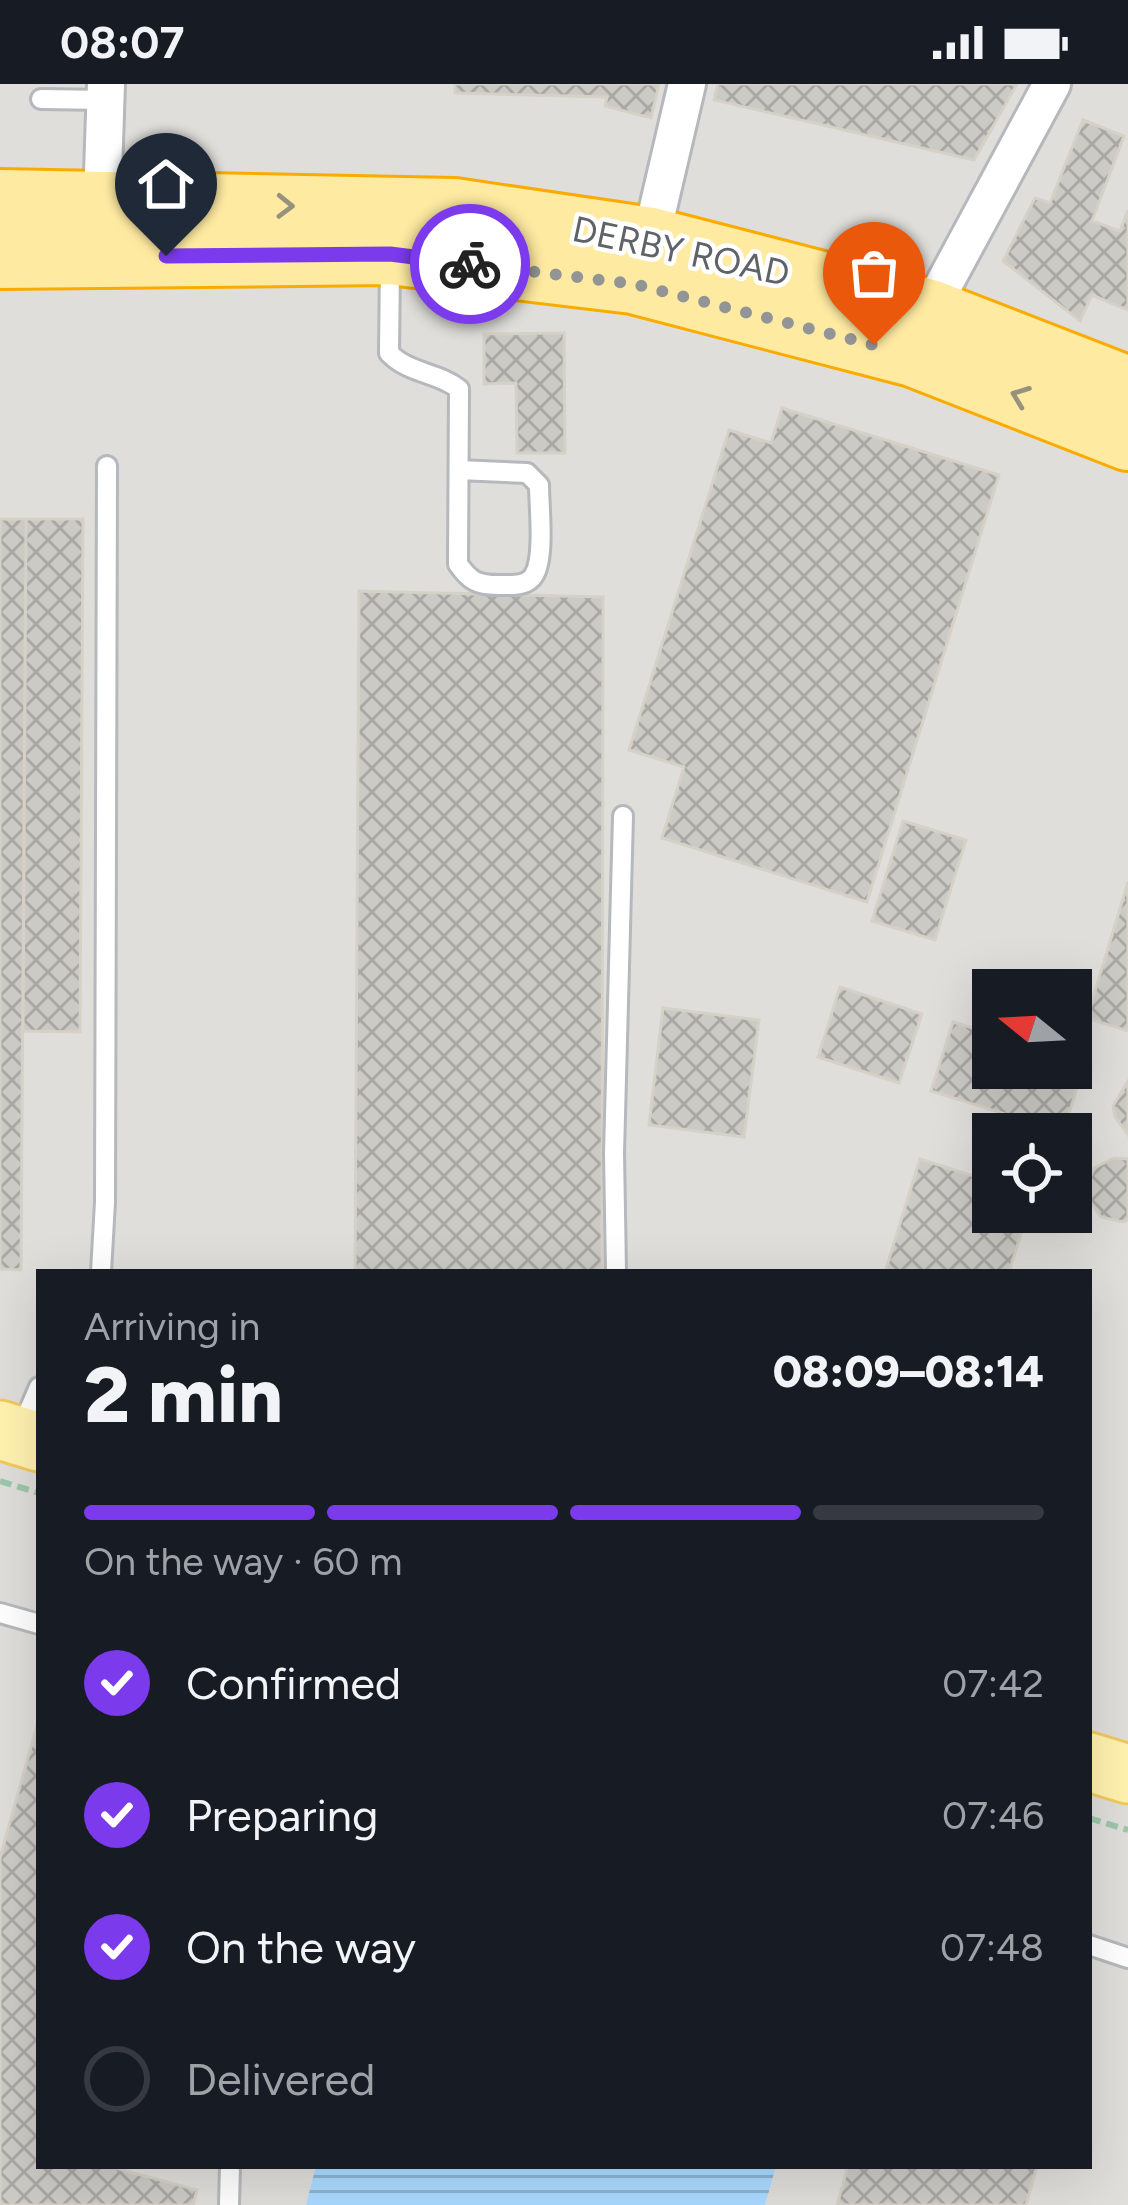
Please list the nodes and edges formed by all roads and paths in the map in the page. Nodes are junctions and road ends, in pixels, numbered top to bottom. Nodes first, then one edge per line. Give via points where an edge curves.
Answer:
1 (687, 84) edge
2 (1052, 84) edge
3 (106, 92) edge
4 (41, 99) dead end
5 (0, 200) edge
6 (102, 202) junction
7 (651, 238) junction
8 (10, 254) edge
9 (390, 254) junction
10 (930, 310) junction
11 (1128, 387) edge
12 (1128, 440) edge
13 (107, 466) dead end
14 (459, 470) junction
15 (623, 816) dead end
16 (101, 1269) edge
17 (616, 1269) edge
18 (19, 1435) edge
19 (36, 1484) edge
20 (0, 1613) edge
21 (36, 1623) edge
22 (1092, 1763) edge
23 (1128, 1774) edge
24 (1092, 1819) edge
25 (1128, 1830) edge
26 (1092, 1946) edge
27 (1128, 1958) edge
28 (230, 2169) edge
29 (229, 2205) edge

1 - 7 street
2 - 10 street
3 - 4 lane
3 - 6 street
5 - 6 highway, DERBY ROAD
6 -> 7 highway, DERBY ROAD via 454,209
7 - 10 highway, DERBY ROAD
8 - 9 highway, DERBY ROAD
12 -> 9 highway, DERBY ROAD via 914,356 656,289
9 - 14 lane via 389,353 401,366 459,389
10 - 11 highway, DERBY ROAD
13 - 16 lane
14 - 14 lane via 458,564 479,585 521,585 534,576 539,557 539,485 526,473
15 - 17 lane
18 - 19 path
20 - 21 lane
22 - 23 main road
24 - 25 path
26 - 27 lane
28 - 29 lane

